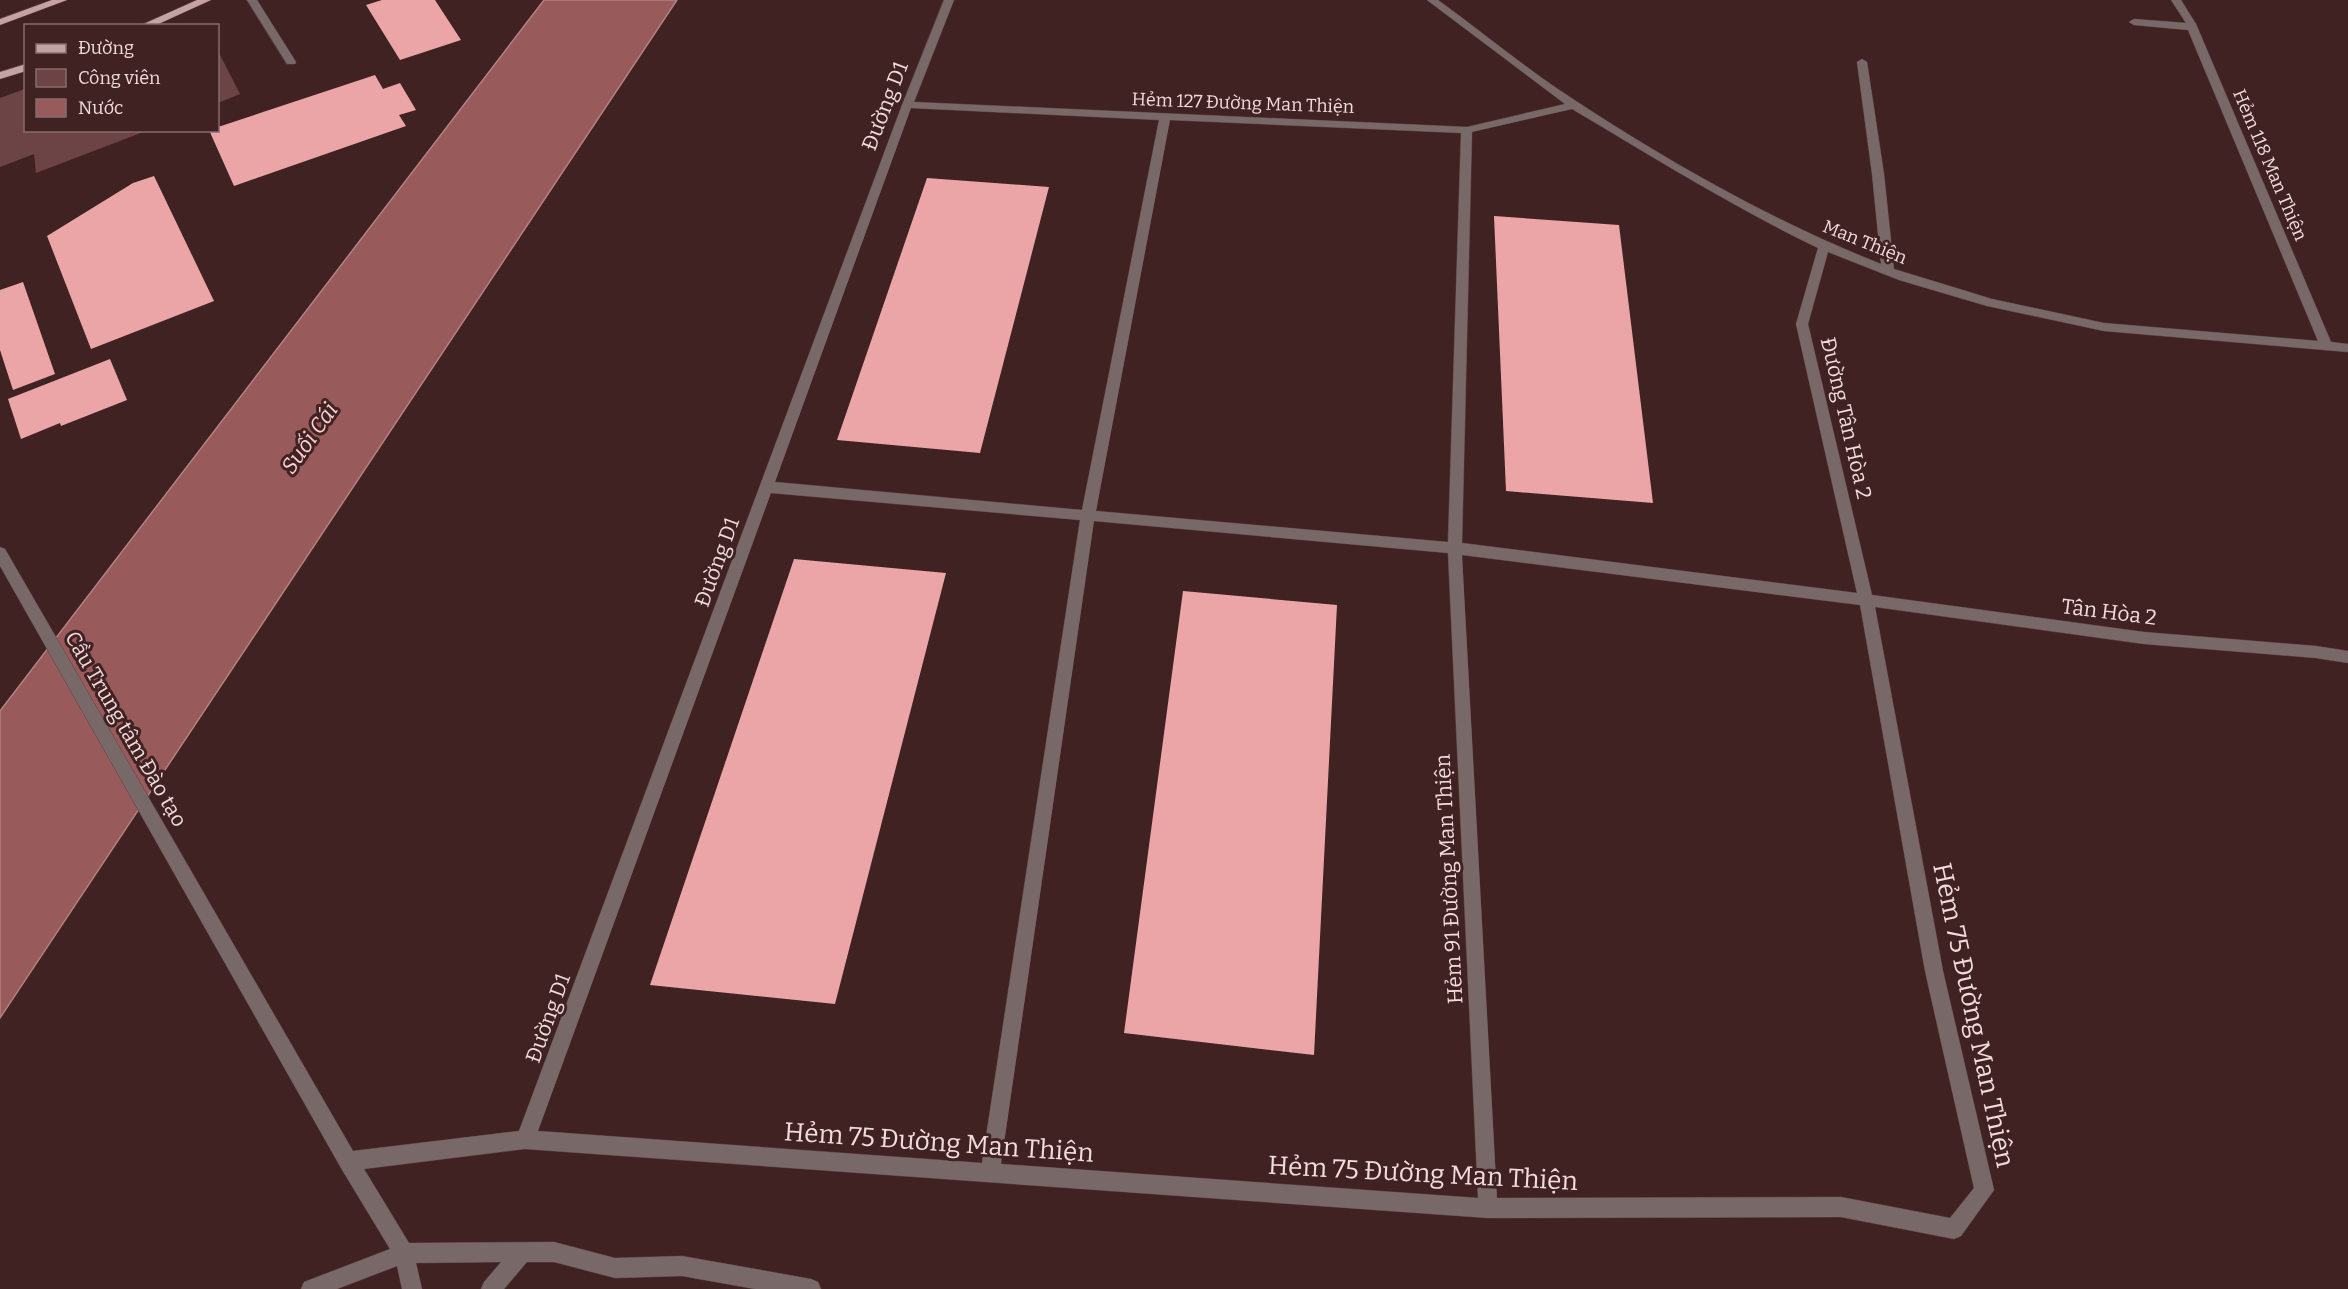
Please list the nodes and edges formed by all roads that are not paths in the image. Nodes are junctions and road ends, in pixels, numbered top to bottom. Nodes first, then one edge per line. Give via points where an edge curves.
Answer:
1 (33, 0) edge
2 (62, 0) edge
3 (206, 0) edge
4 (252, 0) edge
5 (949, 0) edge
6 (1432, 0) edge
7 (2176, 0) edge
8 (15, 17) junction
9 (0, 21) edge
10 (2134, 22) dead end
11 (149, 24) edge
12 (2191, 27) junction
13 (291, 62) dead end
14 (1862, 62) dead end
15 (24, 68) edge
16 (0, 76) edge
17 (907, 105) junction
18 (1574, 105) junction
19 (1165, 117) junction
20 (1467, 130) junction
21 (1824, 246) junction
22 (1888, 271) junction
23 (2327, 347) junction
24 (2348, 348) edge
25 (767, 486) junction
26 (1088, 515) junction
27 (1455, 548) junction
28 (0, 553) edge
29 (1866, 600) junction
30 (2348, 657) edge
31 (525, 1140) junction
32 (348, 1161) junction
33 (990, 1173) junction
34 (1488, 1208) junction
35 (522, 1252) junction
36 (404, 1253) junction
37 (311, 1289) edge
38 (412, 1289) edge
39 (491, 1289) edge
40 (811, 1289) edge

1 - 8 main road
2 - 8 main road
3 - 11 main road
4 - 13 street
5 - 17 street, Đường D1
6 - 18 street, Man Thiện
7 - 12 street, Hẻm 118 Man Thiện
8 - 9 main road
10 - 12 street
12 - 23 street, Hẻm 118 Man Thiện
14 - 22 street
15 - 16 main road
17 - 19 street, Hẻm 127 Đường Man Thiện
17 - 25 street, Đường D1
18 - 20 street, Hẻm 127 Đường Man Thiện
18 - 21 street, Man Thiện via 1695,178
19 - 20 street, Hẻm 127 Đường Man Thiện
19 - 26 street
20 - 27 street, Hẻm 91 Đường Man Thiện
21 - 22 street, Man Thiện
21 - 29 street, Đường Tân Hòa 2 via 1802,324
22 - 23 street, Man Thiện via 1990,303 2104,327
23 - 24 street, Man Thiện
25 - 26 street, Tân Hòa 2
25 - 31 street, Đường D1
26 - 27 street, Tân Hòa 2
26 - 33 street
27 - 29 street, Tân Hòa 2
27 - 34 street, Hẻm 91 Đường Man Thiện
28 - 32 street, Cầu Trung tâm Đào tạo
29 - 30 street, Tân Hòa 2 via 2144,638
29 - 34 street, Hẻm 75 Đường Man Thiện via 1934,971 1984,1190 1954,1228 1841,1207
31 - 32 street, Hẻm 75 Đường Man Thiện
31 - 33 street, Hẻm 75 Đường Man Thiện
32 - 36 street, Cầu Trung tâm Đào tạo
33 - 34 street, Hẻm 75 Đường Man Thiện
35 - 36 street
35 - 39 street
35 - 40 street via 554,1252 615,1268 682,1266
36 - 37 street
36 - 38 street, Cầu Trung tâm Đào tạo

